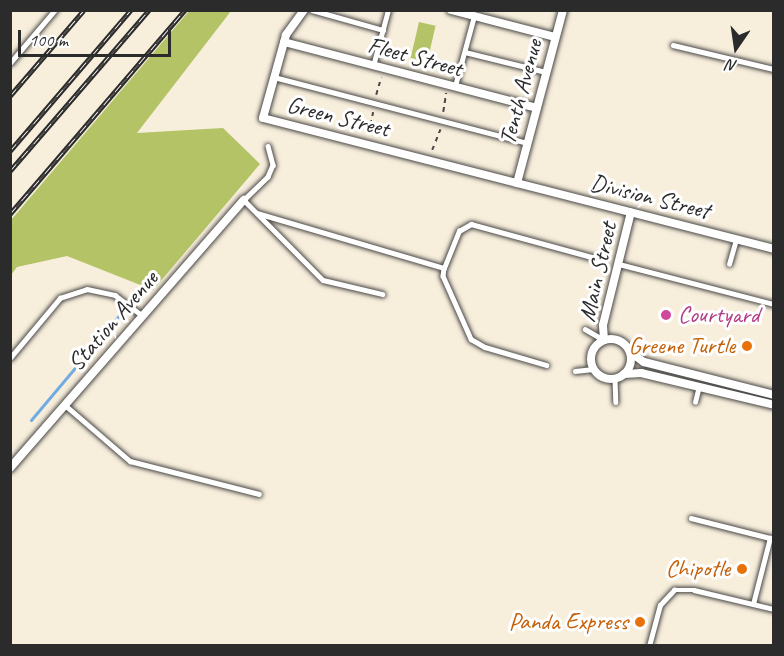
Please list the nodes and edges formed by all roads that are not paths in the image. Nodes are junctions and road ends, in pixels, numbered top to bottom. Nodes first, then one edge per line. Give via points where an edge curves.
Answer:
1 (55, 10) edge
2 (304, 10) edge
3 (312, 10) edge
4 (388, 10) edge
5 (451, 10) edge
6 (563, 10) edge
7 (474, 16) junction
8 (383, 30) junction
9 (555, 37) junction
10 (284, 42) junction
11 (673, 45) dead end
12 (465, 51) junction
13 (10, 63) edge
14 (373, 66) junction
15 (774, 69) edge
16 (546, 72) junction
17 (274, 77) junction
18 (455, 87) junction
19 (537, 108) junction
20 (527, 143) junction
21 (268, 146) dead end
22 (517, 183) junction
23 (244, 200) junction
24 (631, 212) junction
25 (257, 213) junction
26 (736, 239) junction
27 (774, 249) edge
28 (603, 260) dead end
29 (618, 264) junction
30 (729, 264) dead end
31 (444, 268) junction
32 (382, 294) dead end
33 (774, 304) edge
34 (143, 316) junction
35 (585, 329) dead end
36 (604, 340) junction
37 (630, 352) junction
38 (10, 358) edge
39 (546, 365) dead end
40 (593, 369) junction
41 (575, 371) dead end
42 (620, 377) junction
43 (701, 377) junction
44 (699, 388) junction
45 (774, 395) edge
46 (616, 402) dead end
47 (695, 402) dead end
48 (65, 405) junction
49 (774, 405) edge
50 (10, 468) edge
51 (259, 494) dead end
52 (691, 518) dead end
53 (772, 539) edge
54 (753, 604) junction
55 (774, 609) edge
56 (649, 645) edge

1 - 13 lane
2 - 10 street, Green Street via 291,23
3 - 8 lane
4 - 8 lane
5 - 7 street
6 - 9 street, Tenth Avenue
7 - 9 street
7 - 12 lane
8 - 14 lane
9 - 16 street, Tenth Avenue
10 - 14 street, Fleet Street
10 - 17 street, Green Street
11 - 15 lane
12 - 16 lane
12 - 18 lane
14 - 18 street, Fleet Street
16 - 19 street, Tenth Avenue
17 - 20 lane
17 - 22 street, Green Street via 263,118
18 - 19 street, Fleet Street
19 - 20 street, Tenth Avenue
20 - 22 street, Tenth Avenue
21 - 23 lane via 273,165 268,177
22 - 24 street, Division Street
23 - 25 lane
23 - 34 street, Station Avenue
24 - 26 street, Division Street
24 - 29 street, Main Street
25 - 31 lane
25 - 32 lane via 323,280
26 - 27 street, Division Street
26 - 30 lane
28 - 31 lane via 471,224 459,231
29 - 33 lane
29 - 36 street, Main Street via 603,325
31 - 39 lane via 443,276 471,339 485,348
34 - 38 lane via 115,295 87,289 60,298
34 - 48 street, Station Avenue
35 - 36 lane
36 - 37 street via 621,341
36 - 40 street via 592,352
37 - 42 street
37 - 43 street via 644,362
40 - 41 lane
40 - 42 street via 600,376
42 - 44 street via 641,373
42 - 46 lane
43 - 44 lane
43 - 45 street
44 - 47 lane
44 - 49 street
48 - 50 street, Station Avenue
48 - 51 lane via 130,461
52 - 53 lane
53 - 54 lane
54 - 55 lane
54 - 56 lane via 694,590 674,590 660,605

